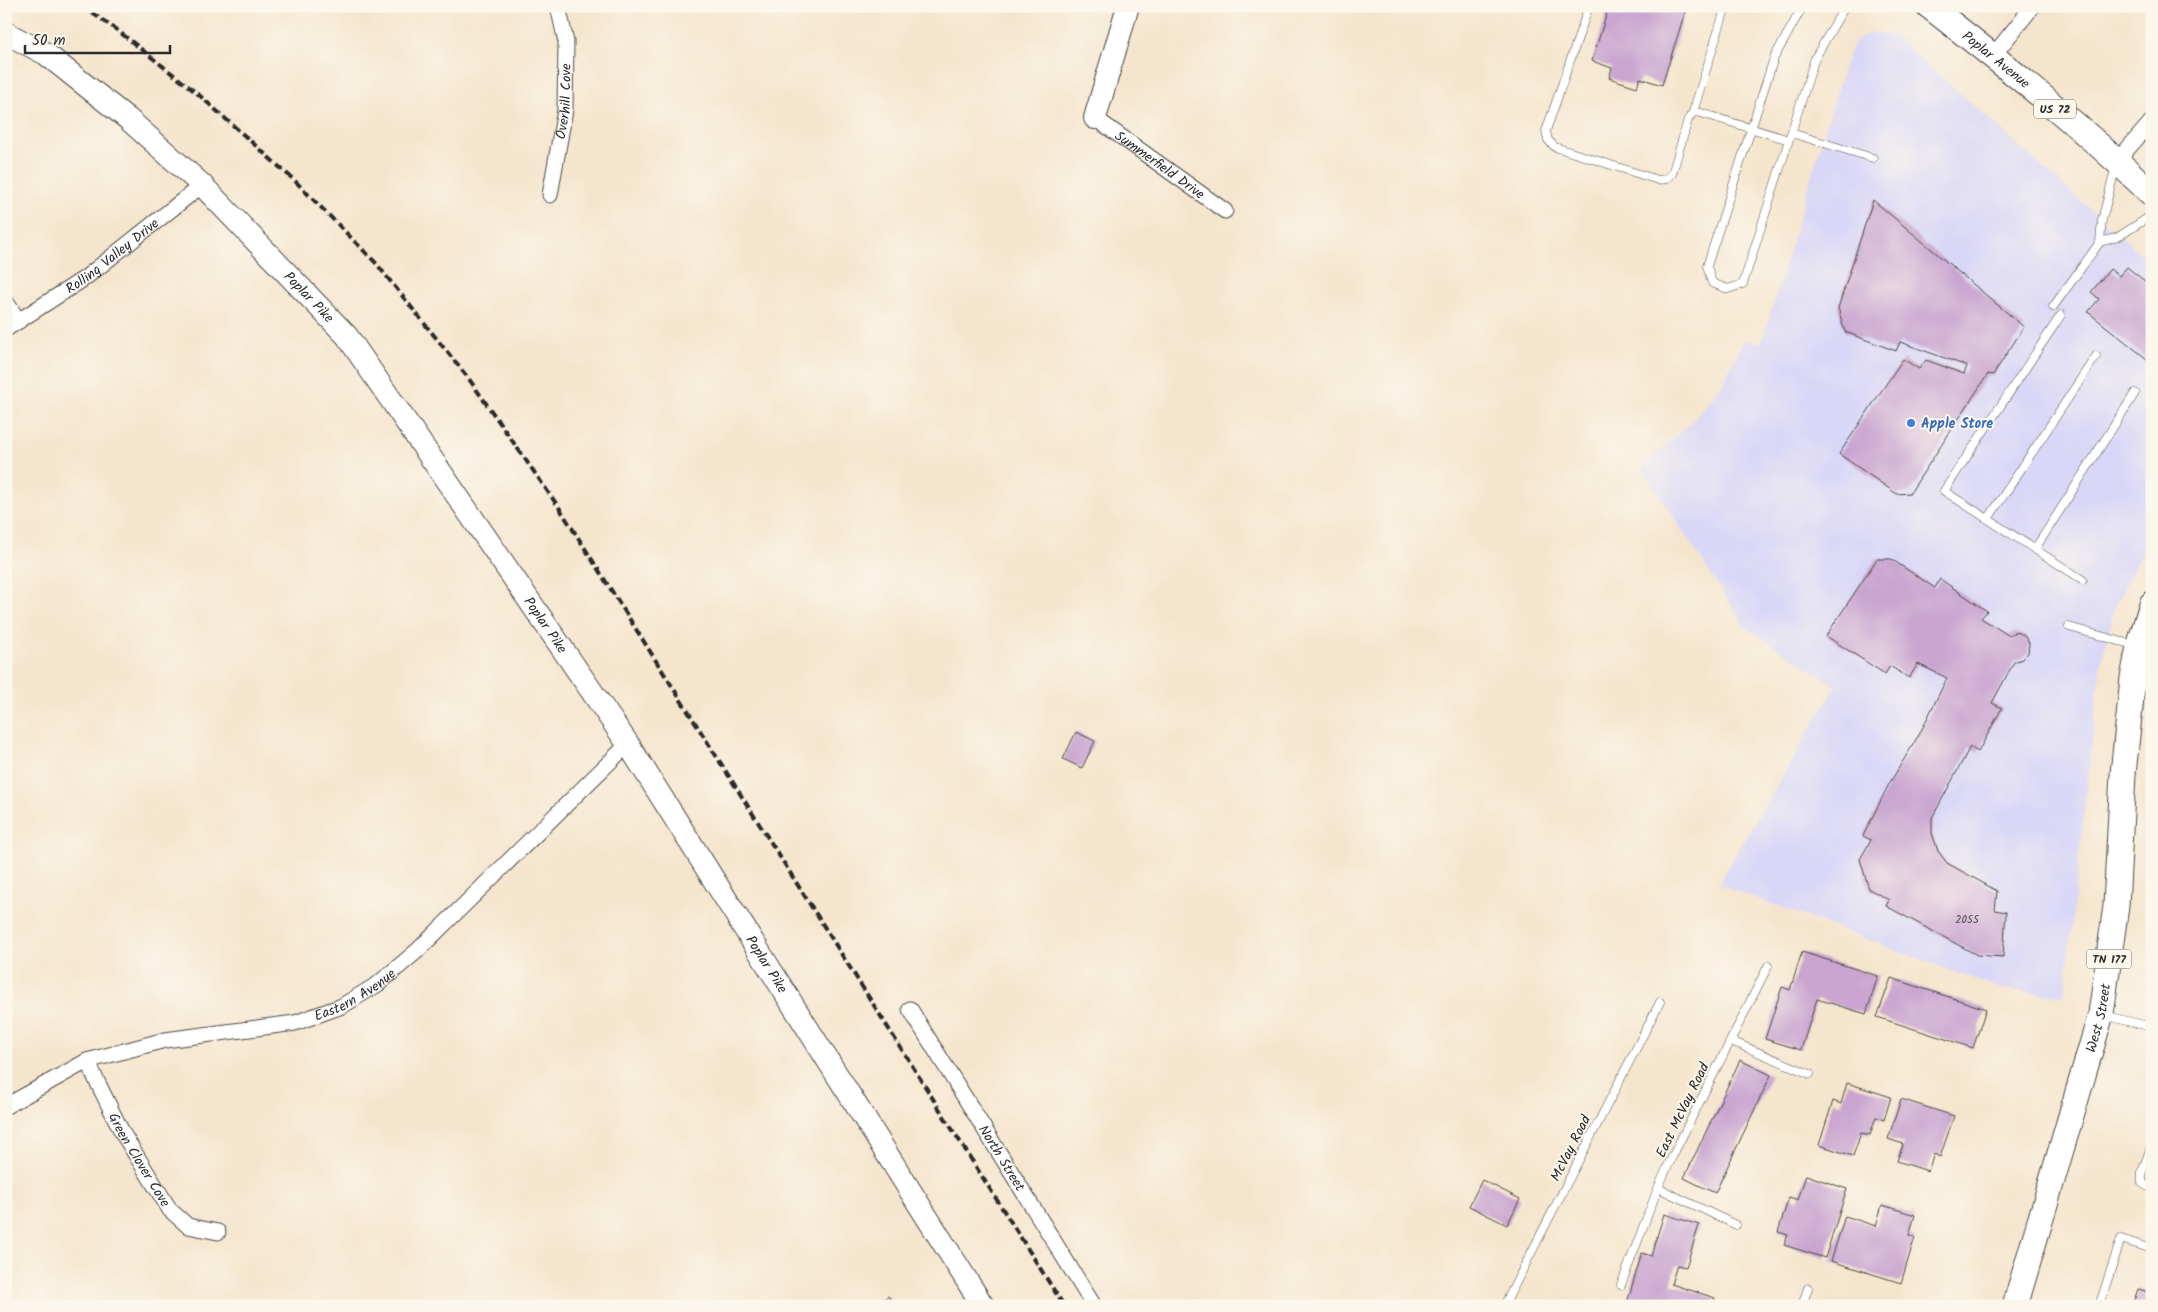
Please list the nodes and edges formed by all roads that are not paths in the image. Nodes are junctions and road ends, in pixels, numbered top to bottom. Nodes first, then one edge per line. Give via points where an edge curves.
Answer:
1 (558, 6) edge
2 (1128, 6) edge
3 (1589, 6) edge
4 (1726, 6) edge
5 (1803, 6) edge
6 (1845, 6) edge
7 (1929, 6) edge
8 (2033, 6) edge
9 (6, 33) edge
10 (1993, 56) junction
11 (1693, 112) junction
12 (1095, 118) joint
13 (2152, 121) edge
14 (1752, 129) junction
15 (1790, 136) junction
16 (1873, 158) dead end
17 (2117, 161) junction
18 (202, 185) junction
19 (2152, 194) edge
20 (550, 196) dead end
21 (1225, 211) dead end
22 (2152, 215) edge
23 (2100, 242) junction
24 (6, 302) edge
25 (2053, 307) dead end
26 (2061, 315) dead end
27 (12, 325) edge
28 (2096, 356) dead end
29 (2135, 393) dead end
30 (1988, 519) junction
31 (2035, 549) junction
32 (2083, 580) dead end
33 (2151, 606) edge
34 (2069, 627) dead end
35 (2139, 647) junction
36 (628, 744) junction
37 (1768, 966) dead end
38 (1660, 1002) dead end
39 (910, 1008) dead end
40 (2102, 1014) junction
41 (2152, 1028) edge
42 (1730, 1040) junction
43 (86, 1061) junction
44 (1810, 1074) dead end
45 (6, 1106) edge
46 (2152, 1144) edge
47 (1658, 1188) junction
48 (2152, 1189) edge
49 (1736, 1224) dead end
50 (218, 1232) dead end
51 (2152, 1249) edge
52 (1621, 1286) dead end
53 (1808, 1288) dead end
54 (982, 1306) edge
55 (1094, 1306) edge
56 (1504, 1306) edge
57 (1802, 1306) edge
58 (2015, 1306) edge
59 (2099, 1306) edge

1 - 20 street, Overhill Cove via 566,42 565,110
2 - 12 main road
3 - 11 lane via 1546,131 1548,140 1555,147 1658,180 1666,179 1672,174
4 - 11 lane
5 - 14 lane via 1774,58
6 - 15 lane via 1815,58
7 - 10 main road, Poplar Avenue / US 72
8 - 10 street
9 - 18 main road, Poplar Pike via 46,54 128,119
10 - 17 main road, Poplar Avenue / US 72
11 - 14 lane
12 - 21 street, Summerfield Drive
13 - 17 street
14 - 15 lane
14 - 15 lane via 1706,266 1712,283 1728,289 1743,284
15 - 16 lane
17 - 19 main road, Poplar Avenue / US 72
17 - 23 lane via 2102,220
18 - 27 street, Rolling Valley Drive via 85,278
18 - 36 main road, Poplar Pike via 348,336
22 - 23 lane via 2118,237
23 - 25 lane
24 - 27 street, Rolling Valley Drive
26 - 30 lane via 1944,491
28 - 30 lane
29 - 31 lane
30 - 31 lane
31 - 32 lane
33 - 35 main road, West Street / TN 177
34 - 35 lane
35 - 40 main road, West Street / TN 177 via 2123,774 2116,906
36 - 43 street, Eastern Avenue via 417,951 378,984 342,1006 295,1024 165,1040
36 - 54 main road, Poplar Pike
37 - 42 lane, East McVay Road
38 - 56 lane, McVay Road
39 - 55 street, North Street
40 - 41 lane
40 - 58 main road, West Street / TN 177
42 - 44 lane
42 - 47 lane, East McVay Road
43 - 45 street, Eastern Avenue
43 - 50 street, Green Clover Cove via 123,1134 170,1210 188,1226
46 - 48 lane via 2142,1172 2142,1183
47 - 49 lane
47 - 52 lane, East McVay Road
51 - 59 lane via 2120,1239
53 - 57 lane

